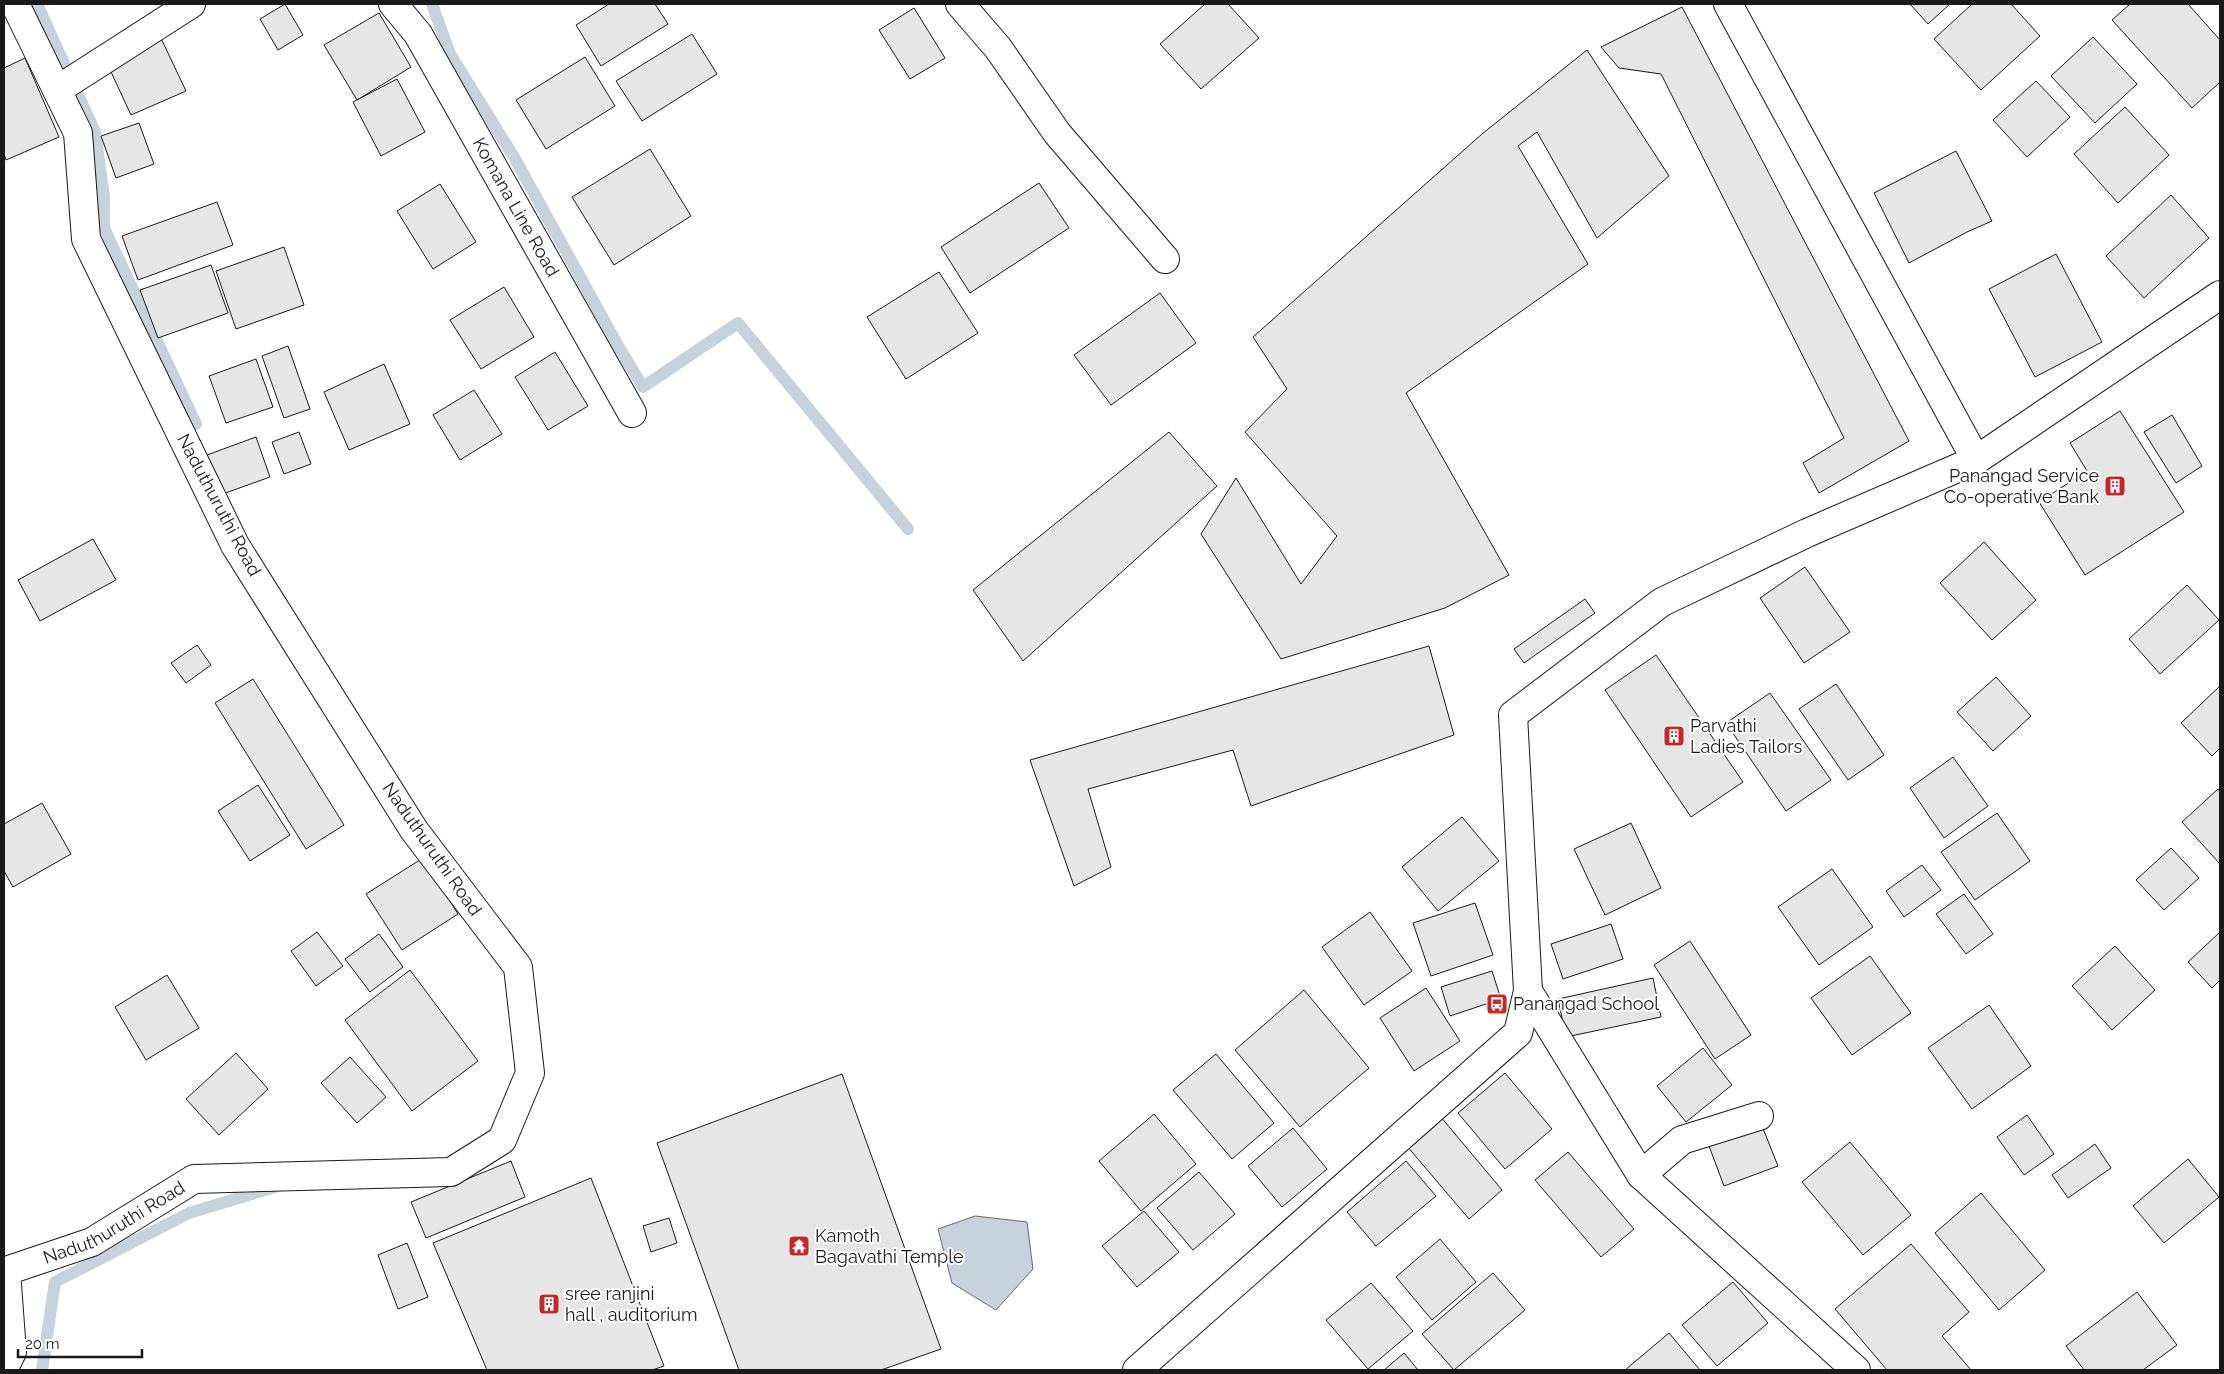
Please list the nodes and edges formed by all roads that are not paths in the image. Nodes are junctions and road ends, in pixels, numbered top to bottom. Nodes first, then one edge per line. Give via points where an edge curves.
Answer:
1 (15, 4) edge
2 (191, 4) edge
3 (393, 4) edge
4 (960, 4) edge
5 (1728, 4) edge
6 (57, 90) junction
7 (1165, 259) dead end
8 (2220, 295) edge
9 (632, 413) dead end
10 (1976, 460) junction
11 (1528, 992) junction
12 (1759, 1116) dead end
13 (1641, 1174) junction
14 (5, 1269) edge
15 (4, 1368) edge
16 (1137, 1370) edge
17 (1856, 1370) edge

1 - 6 street, Naduthuruthi Road
2 - 6 street
3 - 9 street, Komana Line Road via 418,34
4 - 7 street via 998,48 1057,133
5 - 10 street
6 - 14 street, Naduthuruthi Road via 78,133 86,239 236,545 414,830 518,967 530,1073 502,1140 451,1172 194,1179 92,1242
8 - 10 street
10 - 11 street via 1662,602 1514,715
11 - 13 street
11 - 16 street via 1518,1033
12 - 13 street via 1682,1140
13 - 17 street
14 - 15 street, Naduthuruthi Road via 12,1352

